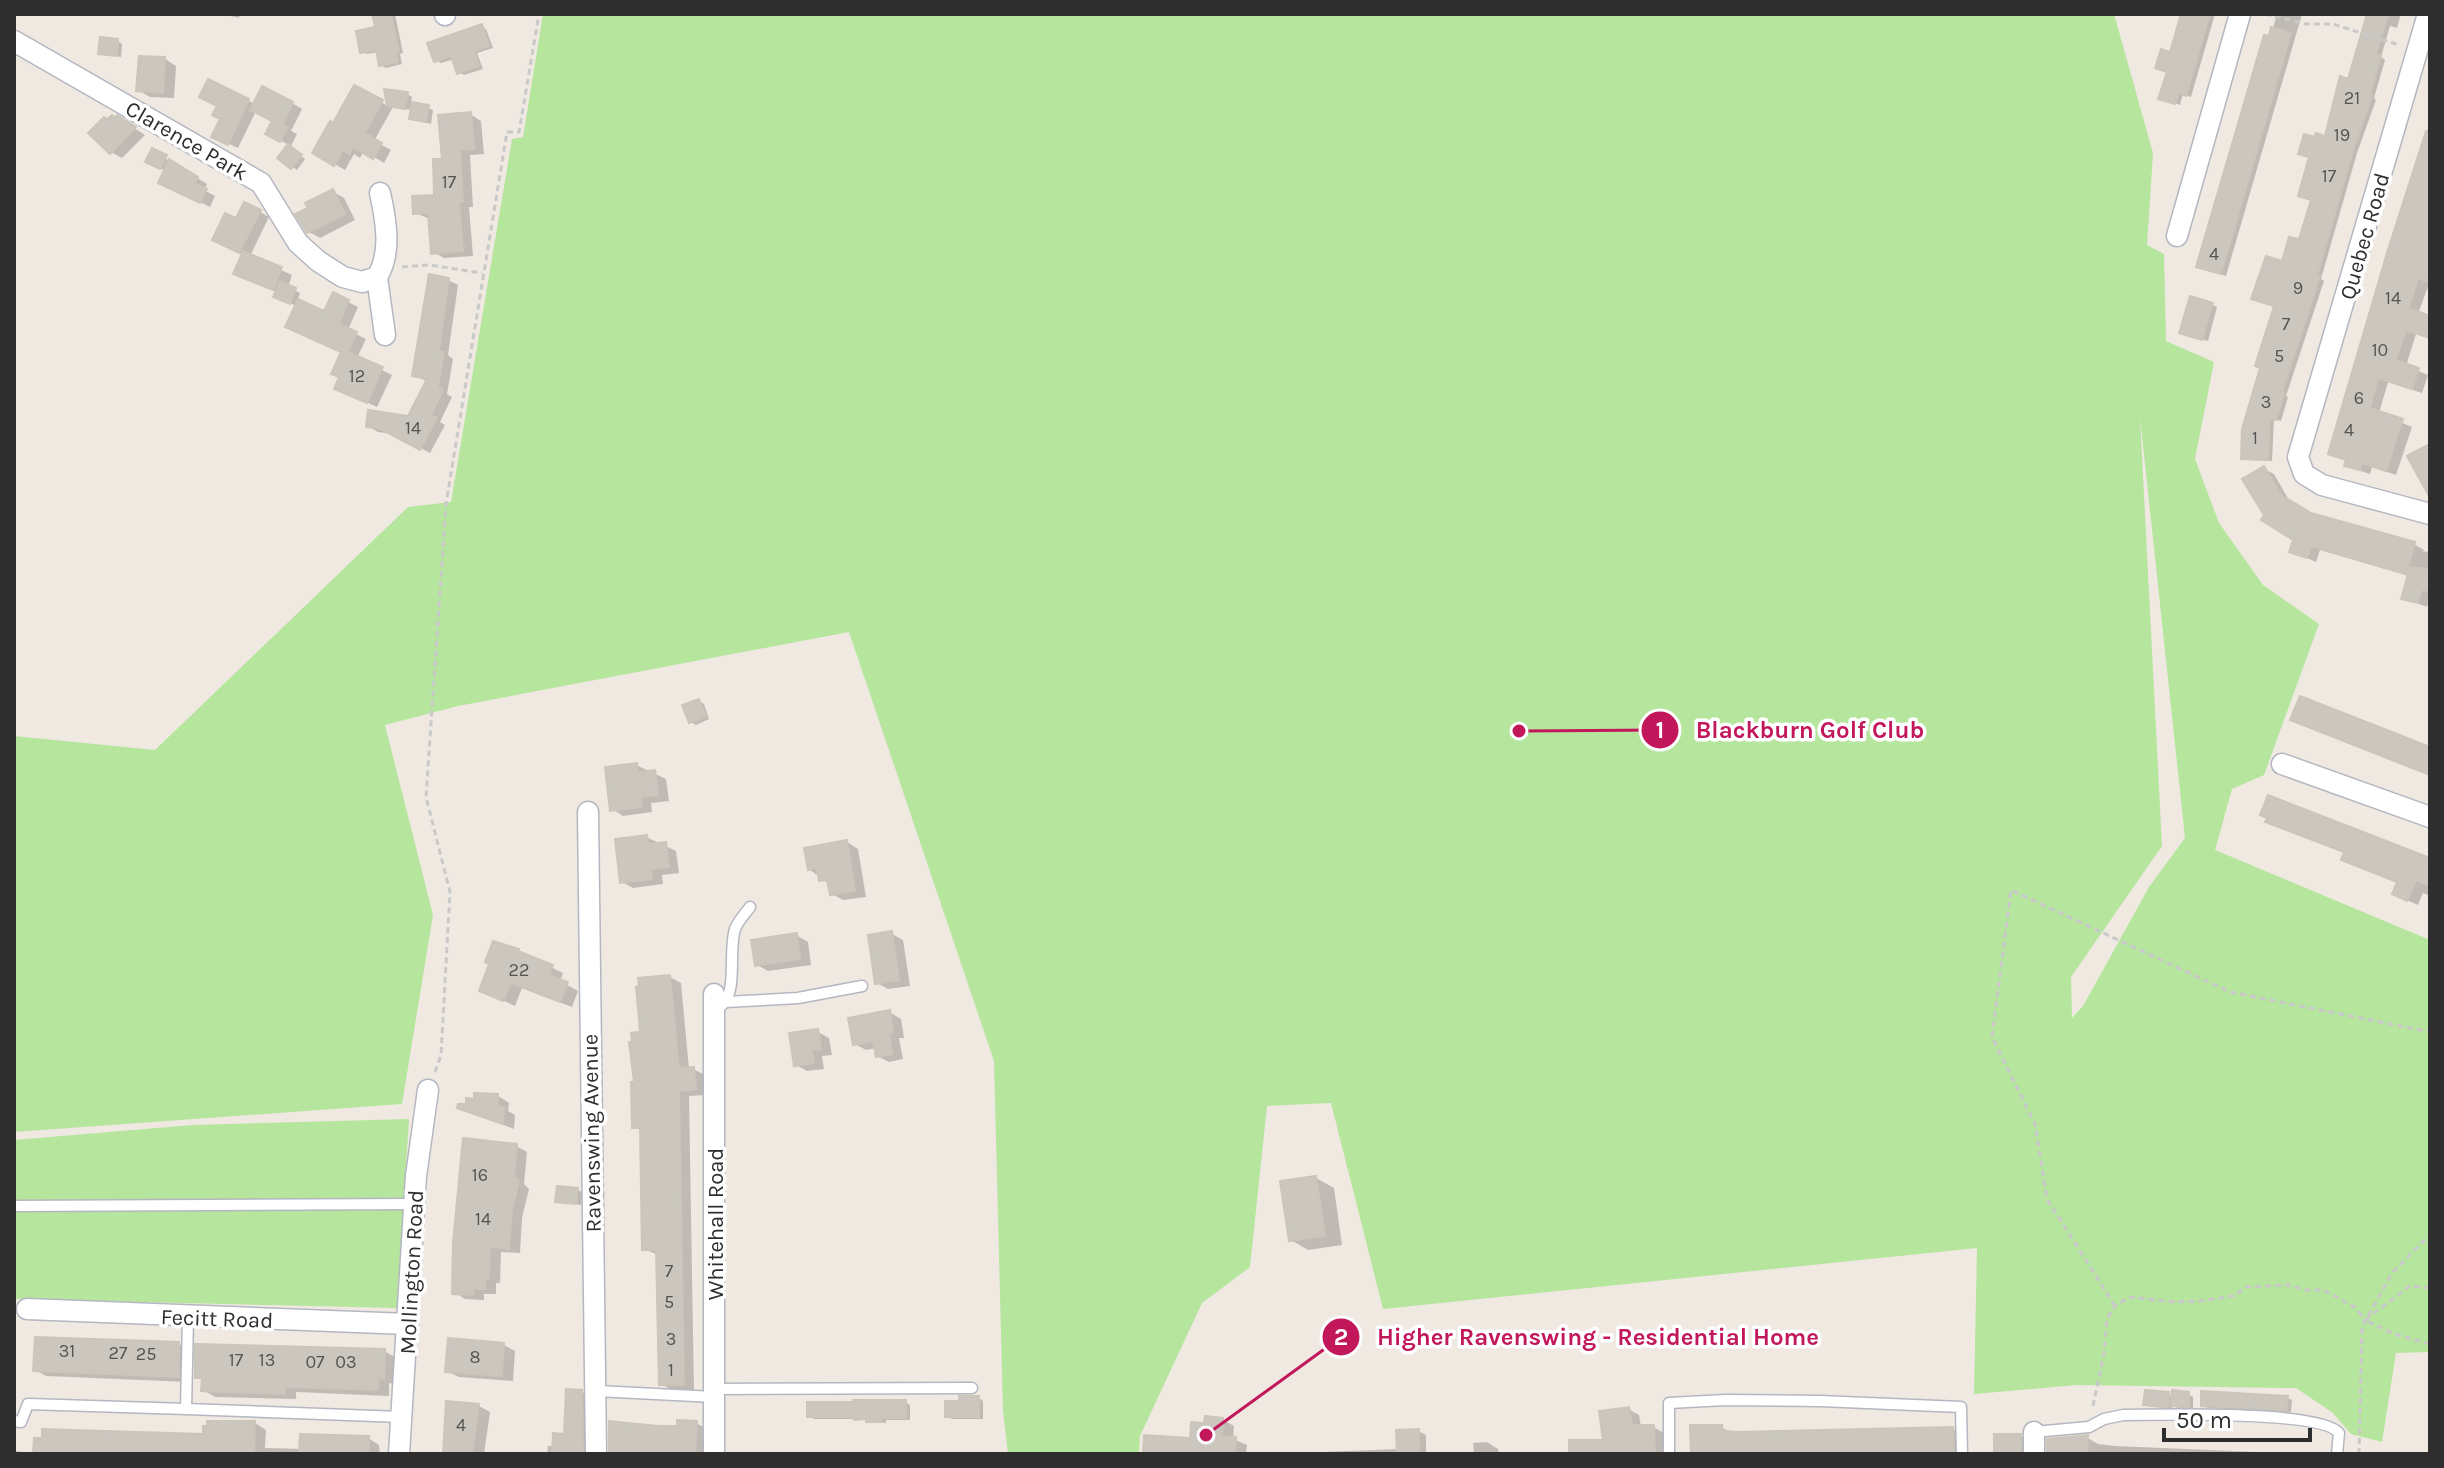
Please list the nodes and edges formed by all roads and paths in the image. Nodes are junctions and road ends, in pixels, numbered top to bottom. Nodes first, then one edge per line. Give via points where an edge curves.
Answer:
1 (539, 14) edge
2 (2240, 14) edge
3 (2265, 14) edge
4 (2428, 22) edge
5 (14, 41) edge
6 (2418, 52) junction
7 (380, 193) dead end
8 (2177, 236) dead end
9 (380, 273) junction
10 (483, 274) junction
11 (385, 335) dead end
12 (2430, 514) edge
13 (2282, 764) dead end
14 (588, 812) dead end
15 (2430, 817) edge
16 (750, 907) dead end
17 (862, 986) dead end
18 (718, 1002) junction
19 (2430, 1032) edge
20 (428, 1090) joint
21 (415, 1204) junction
22 (15, 1206) edge
23 (2430, 1234) edge
24 (2430, 1288) edge
25 (2115, 1306) junction
26 (27, 1309) dead end
27 (188, 1317) junction
28 (2365, 1320) junction
29 (408, 1324) junction
30 (2430, 1344) edge
31 (972, 1388) dead end
32 (597, 1391) junction
33 (715, 1393) junction
34 (186, 1409) junction
35 (402, 1417) junction
36 (14, 1421) edge
37 (2089, 1427) junction
38 (2034, 1432) joint
39 (399, 1454) edge
40 (596, 1454) edge
41 (714, 1454) edge
42 (1669, 1454) edge
43 (1962, 1454) edge
44 (2034, 1454) edge
45 (2337, 1454) edge
46 (2359, 1454) edge

1 - 10 path via 519,132 507,132
2 - 8 street
3 - 6 path via 2333,24
4 - 6 street, Quebec Road
5 - 9 street, Clarence Park via 261,183 298,243 343,277 362,282
6 - 12 street, Quebec Road via 2298,457 2304,474 2322,485
7 - 9 street via 387,225
9 - 10 path via 429,265
9 - 11 street
10 - 20 path via 446,504 428,766 426,797 450,892 441,1055
13 - 15 street
14 - 32 street, Ravenswing Avenue
16 - 18 lane via 736,927 730,993
17 - 18 lane via 798,998
18 - 33 street, Whitehall Road
19 - 25 path via 2230,992 2011,890 1992,1037 2035,1124 2047,1199
20 - 21 street, Mollington Road
21 - 22 lane
21 - 29 street, Mollington Road
23 - 28 path via 2392,1273
24 - 28 path via 2410,1286
25 - 28 path via 2129,1297 2199,1301 2234,1296 2246,1287 2288,1285 2324,1290 2356,1308
25 - 37 path via 2107,1319
26 - 27 street, Fecitt Road
27 - 29 street, Fecitt Road
27 - 34 lane
28 - 30 path
28 - 46 path
29 - 35 street, Mollington Road
31 - 33 lane
32 - 33 lane
32 - 40 street, Ravenswing Avenue
33 - 41 street, Whitehall Road
34 - 35 lane
34 - 36 lane via 28,1404 21,1422
35 - 39 street, Mollington Road
37 - 38 lane
37 - 45 lane via 2123,1415 2322,1422 2339,1433
38 - 44 street
42 - 43 lane via 1669,1403 1725,1400 1961,1407

